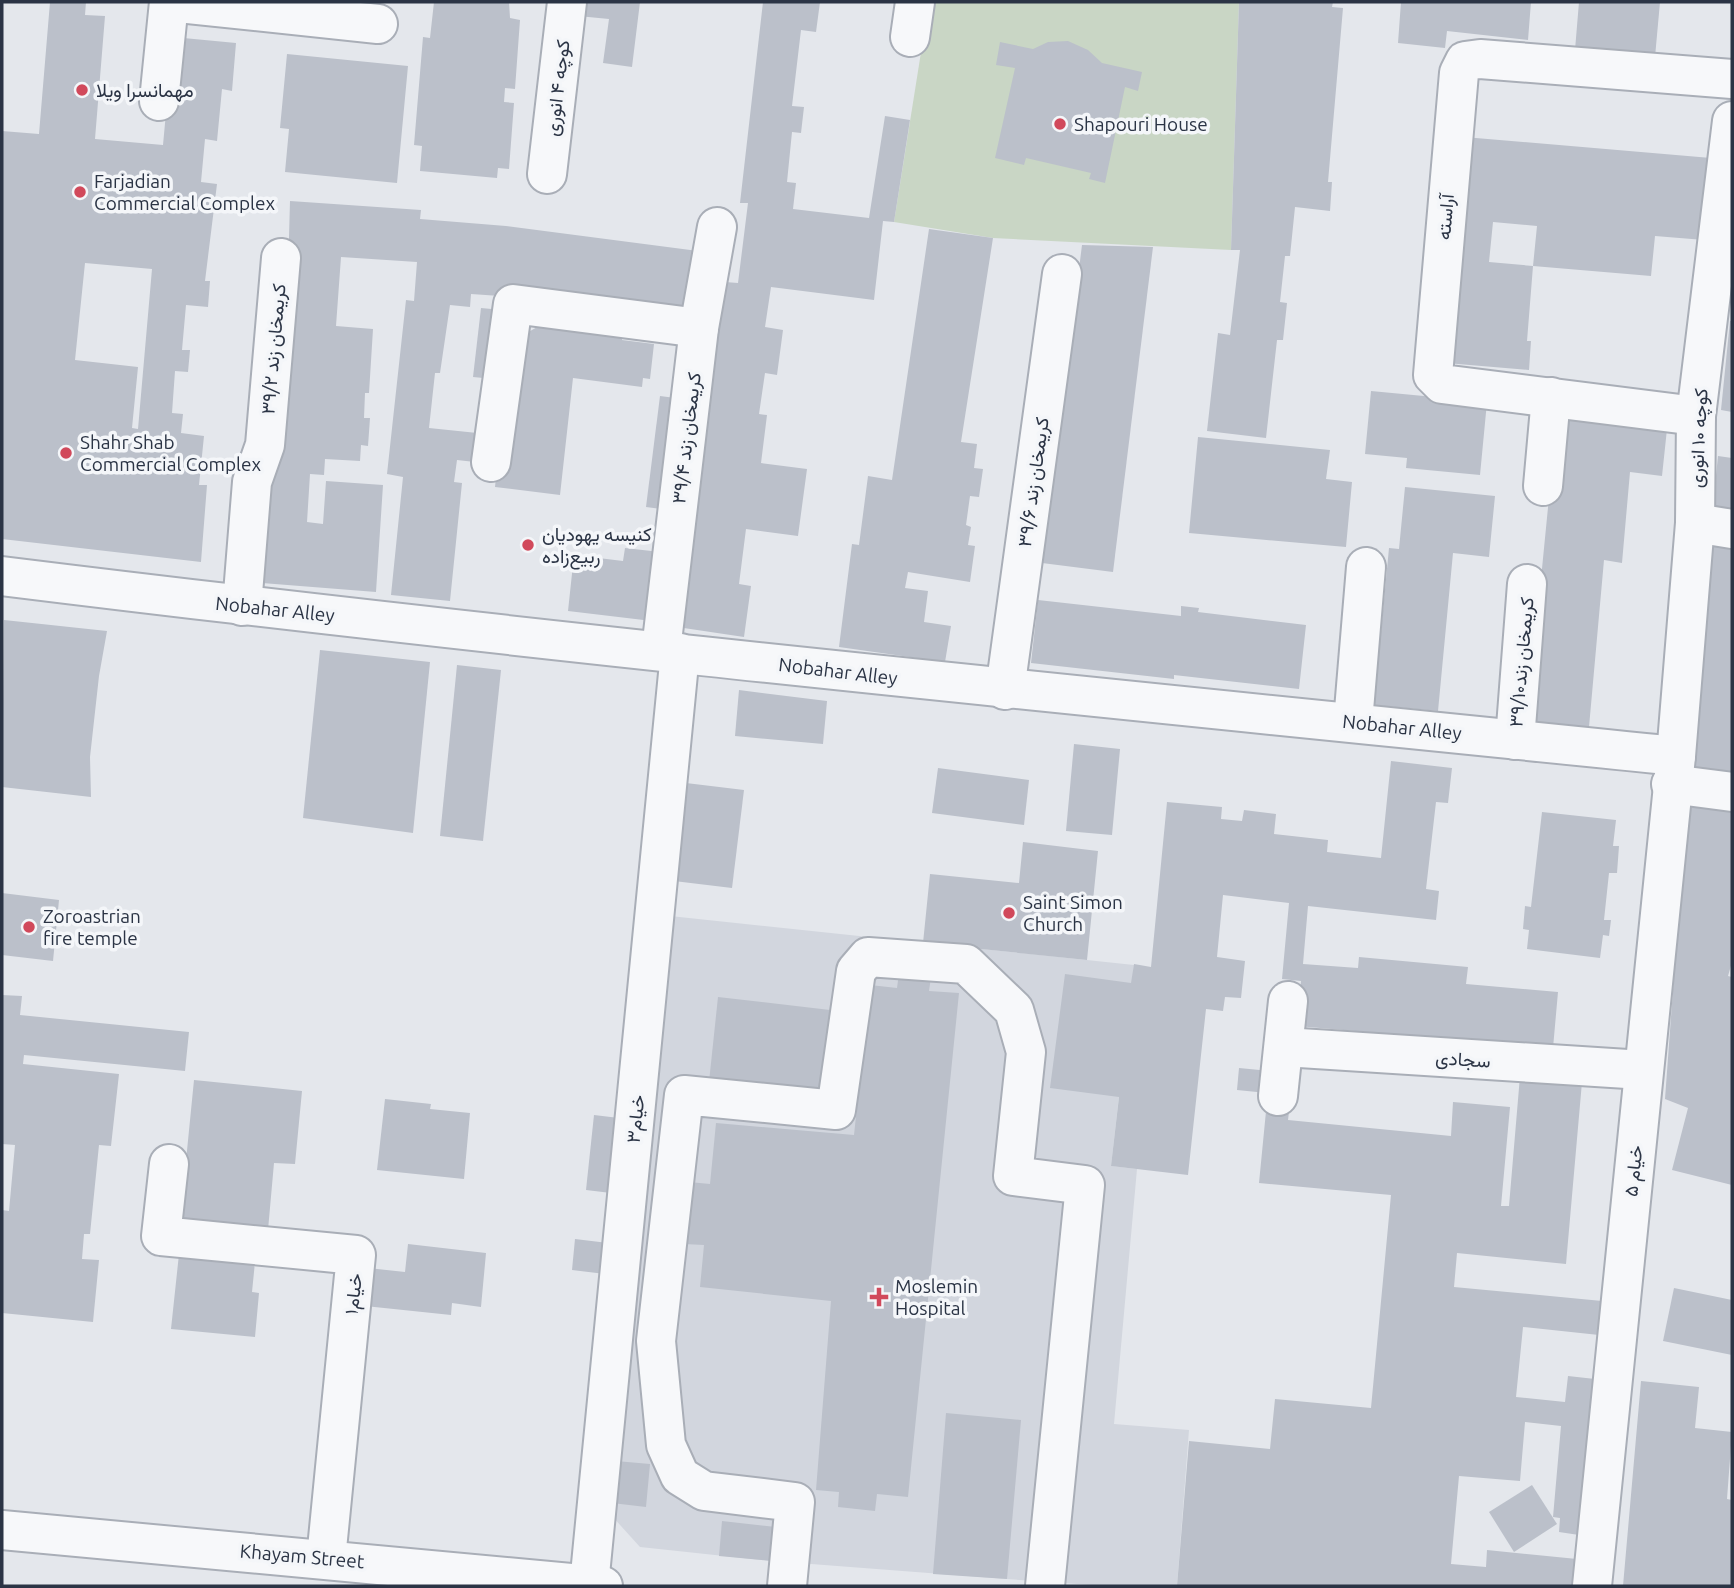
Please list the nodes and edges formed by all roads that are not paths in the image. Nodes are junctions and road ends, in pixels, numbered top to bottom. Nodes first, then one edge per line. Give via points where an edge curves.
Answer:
1 (169, 2) edge
2 (567, 2) edge
3 (377, 24) dead end
4 (1732, 79) edge
5 (159, 101) dead end
6 (1732, 121) edge
7 (547, 174) dead end
8 (717, 227) dead end
9 (281, 258) dead end
10 (1062, 274) dead end
11 (699, 328) junction
12 (1551, 397) junction
13 (1696, 416) junction
14 (491, 462) dead end
15 (1543, 486) dead end
16 (1695, 523) junction
17 (1732, 528) edge
18 (1366, 567) dead end
19 (2, 576) edge
20 (1527, 584) dead end
21 (242, 606) junction
22 (671, 651) junction
23 (1005, 690) junction
24 (1353, 722) junction
25 (1515, 740) junction
26 (1673, 770) junction
27 (1732, 792) edge
28 (1288, 1001) dead end
29 (1284, 1047) junction
30 (1643, 1070) junction
31 (1278, 1096) dead end
32 (169, 1164) dead end
33 (2, 1530) edge
34 (317, 1567) edge
35 (544, 1583) edge
36 (596, 1586) edge
37 (787, 1586) edge
38 (1045, 1586) edge
39 (1592, 1586) edge

1 - 3 street
1 - 5 street
2 - 7 street, کوچه ۴ انوری
4 - 12 street, آراسته via 1480,58 1465,61 1459,73 1433,375 1442,384
6 - 13 street, کوچه ۱۰ انوری
8 - 11 street, کریمخان زند ۳۹/۴
9 - 21 street, کریمخان زند ۳۹/۲ via 265,445 252,482
10 - 23 street, کریمخان زند ۳۹/۶
11 - 14 street via 513,304
11 - 22 street, کریمخان زند ۳۹/۴
12 - 13 street, آراسته
12 - 15 street
13 - 16 street, کوچه ۱۰ انوری
16 - 17 street
16 - 26 street, کوچه ۱۰ انوری
18 - 24 street
19 - 21 street, Nobahar Alley
20 - 25 street, کریمخان زند۳۹/۱۰
21 - 22 street, Nobahar Alley
22 - 23 street, Nobahar Alley
22 - 36 street, خیام۳
23 - 24 street, Nobahar Alley
24 - 25 street, Nobahar Alley
25 - 26 street, Nobahar Alley
26 - 27 street, Nobahar Alley
26 - 30 street, ۵ خیام
28 - 29 street
29 - 30 street, سجادی
29 - 31 street
30 - 39 street, ۵ خیام
32 - 34 street, ۱خیام via 162,1236 356,1255
33 - 34 street, Khayam Street
34 - 35 street, Khayam Street
35 - 36 street, Khayam Street
37 - 38 street via 795,1502 705,1491 680,1476 666,1445 656,1340 684,1095 836,1111 856,971 868,957 966,964 1014,1010 1026,1052 1013,1176 1085,1185

